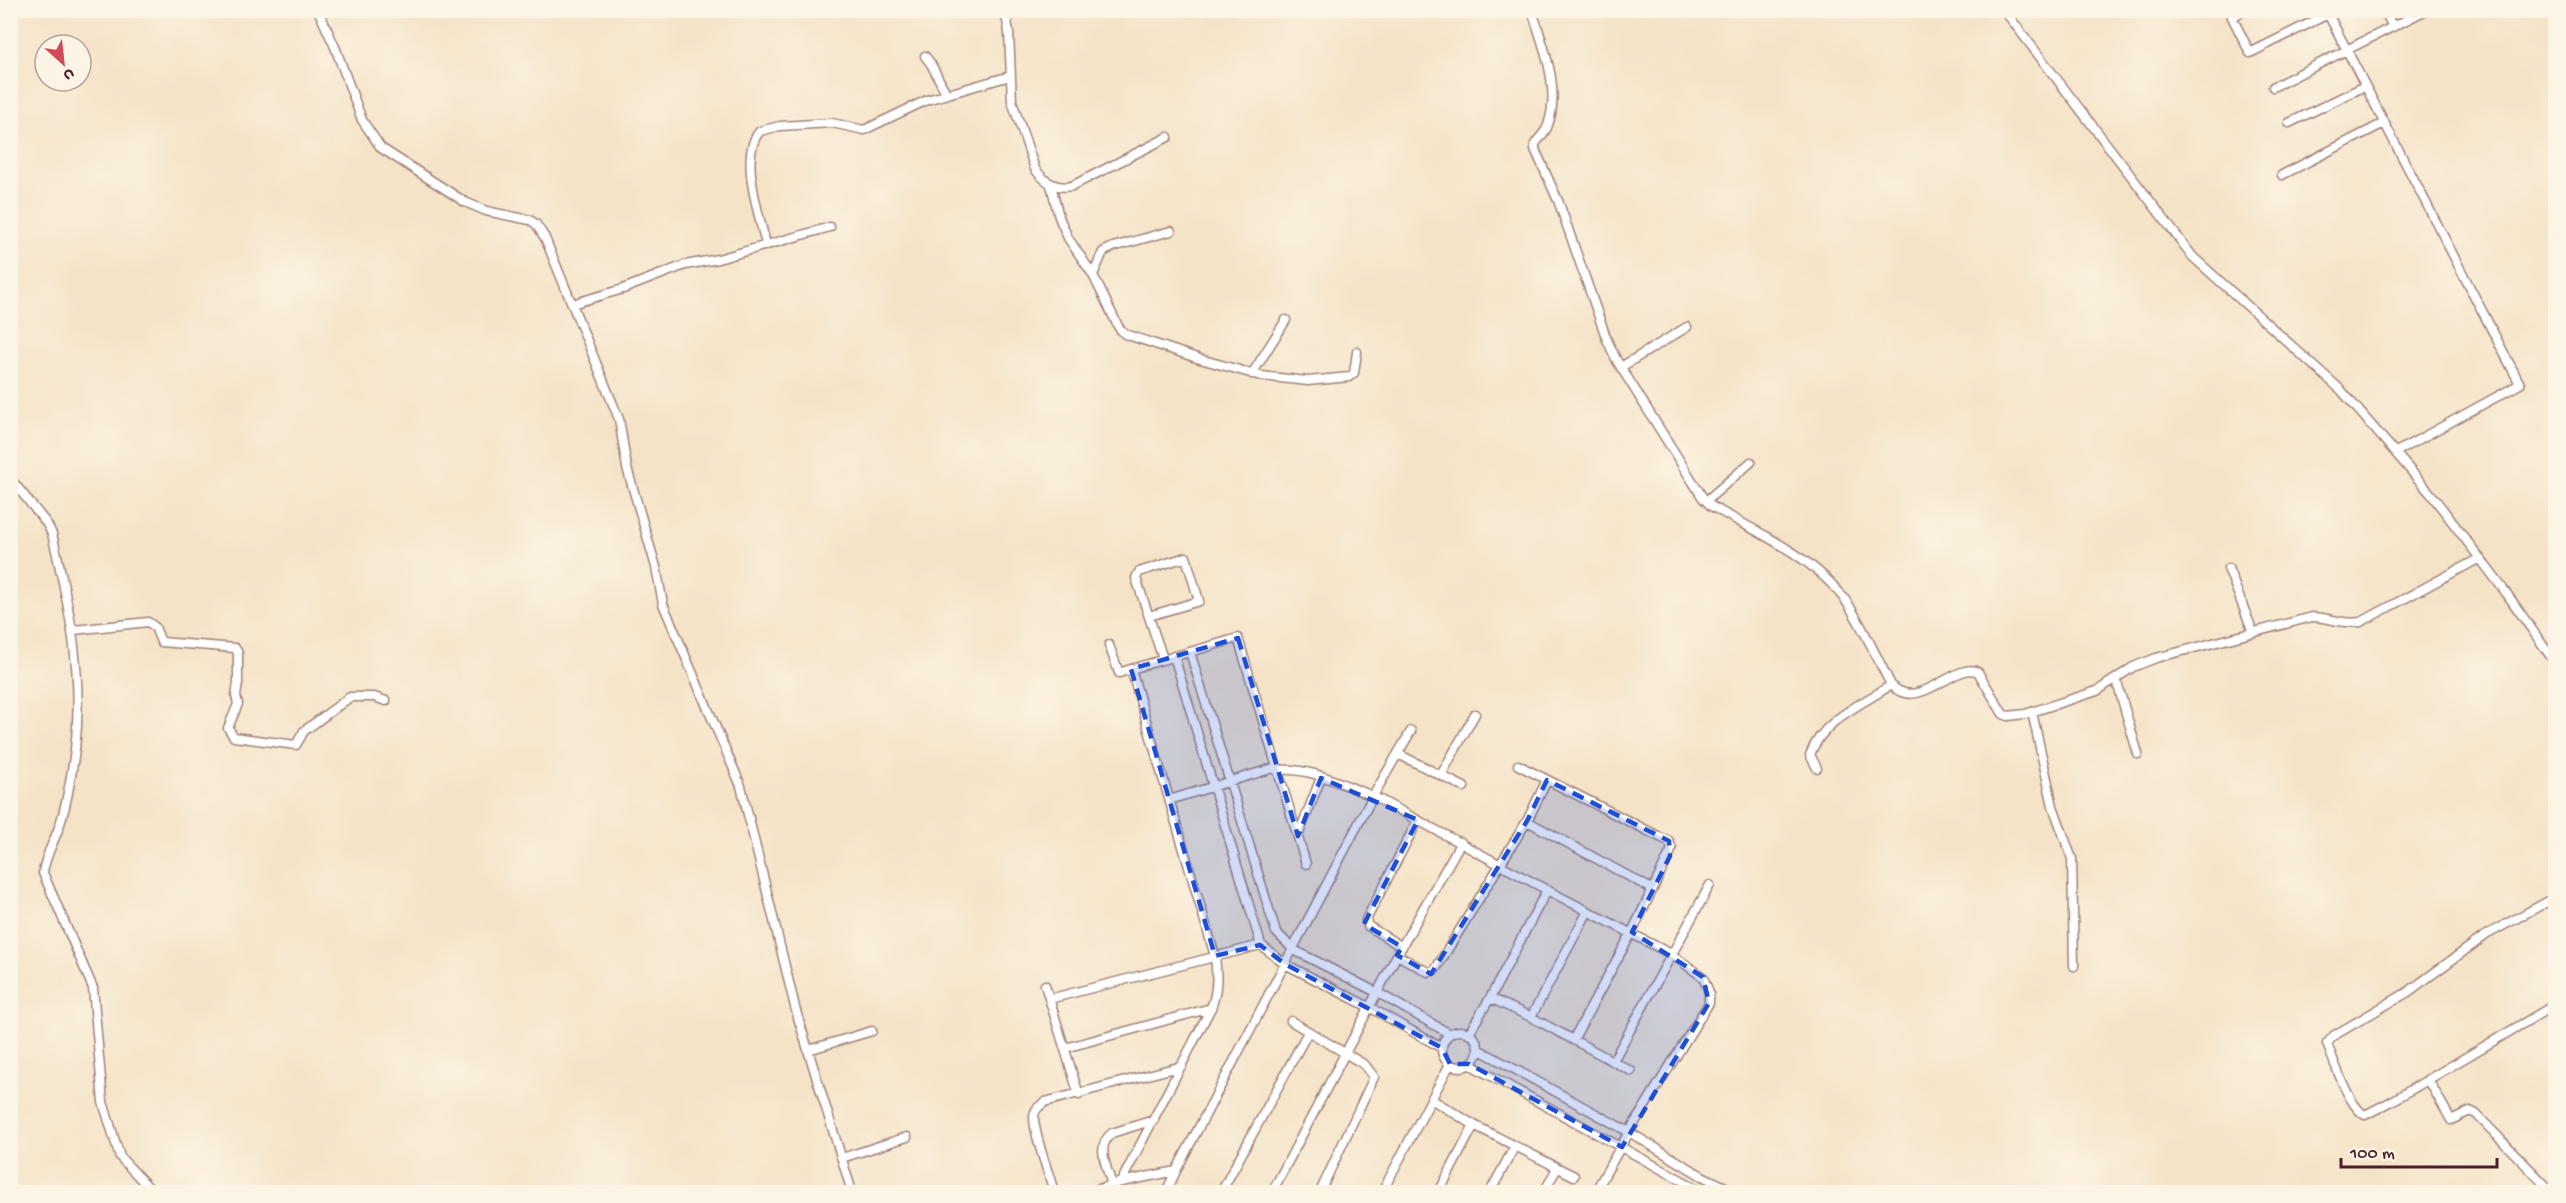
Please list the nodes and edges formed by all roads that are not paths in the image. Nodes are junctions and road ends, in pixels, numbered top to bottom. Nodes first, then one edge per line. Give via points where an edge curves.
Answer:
1 (318, 10) edge
2 (1005, 10) edge
3 (1533, 10) edge
4 (2004, 10) edge
5 (2245, 10) edge
6 (2384, 10) edge
7 (2426, 10) edge
8 (2327, 12) edge
9 (2392, 27) junction
10 (2346, 50) junction
11 (925, 56) dead end
12 (1010, 76) junction
13 (2365, 86) junction
14 (2273, 87) dead end
15 (946, 93) junction
16 (2289, 123) dead end
17 (2384, 123) junction
18 (1168, 137) dead end
19 (2282, 175) dead end
20 (1051, 184) junction
21 (830, 226) dead end
22 (1171, 231) dead end
23 (766, 245) junction
24 (1093, 275) junction
25 (572, 304) junction
26 (1286, 320) dead end
27 (1687, 327) dead end
28 (1357, 352) dead end
29 (1621, 367) junction
30 (1252, 374) junction
31 (2396, 453) junction
32 (1751, 462) dead end
33 (10, 478) edge
34 (1706, 501) junction
35 (2480, 558) junction
36 (2228, 568) dead end
37 (1149, 616) junction
38 (74, 630) junction
39 (2253, 632) junction
40 (1109, 645) dead end
41 (1190, 652) junction
42 (1174, 656) junction
43 (1163, 659) junction
44 (2556, 664) edge
45 (1131, 669) junction
46 (2116, 679) junction
47 (1891, 685) junction
48 (386, 701) dead end
49 (2032, 712) junction
50 (1475, 714) dead end
51 (1411, 731) dead end
52 (1398, 754) junction
53 (2138, 754) dead end
54 (1518, 765) dead end
55 (1277, 767) junction
56 (1817, 768) dead end
57 (1441, 775) junction
58 (1321, 778) junction
59 (1547, 780) junction
60 (1230, 782) junction
61 (1212, 787) junction
62 (1464, 787) dead end
63 (1373, 796) junction
64 (1169, 800) junction
65 (1418, 820) junction
66 (1527, 821) junction
67 (1298, 836) junction
68 (1461, 842) junction
69 (1306, 864) dead end
70 (1500, 865) junction
71 (1710, 885) dead end
72 (1652, 889) junction
73 (1547, 890) junction
74 (2556, 897) edge
75 (1588, 911) junction
76 (1632, 932) junction
77 (1261, 945) junction
78 (1294, 950) junction
79 (1400, 951) junction
80 (1671, 954) junction
81 (1215, 956) junction
82 (1285, 964) junction
83 (2074, 966) dead end
84 (1045, 985) dead end
85 (1378, 993) junction
86 (1490, 998) junction
87 (1049, 999) junction
88 (2556, 1004) edge
89 (1211, 1008) junction
90 (1371, 1008) junction
91 (1531, 1017) junction
92 (1291, 1021) dead end
93 (872, 1031) dead end
94 (1308, 1032) junction
95 (1469, 1033) junction
96 (1450, 1034) junction
97 (1573, 1040) junction
98 (1065, 1048) junction
99 (1442, 1048) junction
100 (1478, 1049) junction
101 (808, 1050) junction
102 (1346, 1055) junction
103 (1613, 1061) junction
104 (1450, 1064) junction
105 (1469, 1064) junction
106 (1182, 1066) junction
107 (1631, 1071) dead end
108 (2428, 1079) junction
109 (1079, 1095) junction
110 (1431, 1099) junction
111 (1154, 1120) junction
112 (1474, 1125) junction
113 (1629, 1132) junction
114 (907, 1137) dead end
115 (1515, 1146) junction
116 (1622, 1147) junction
117 (842, 1158) junction
118 (1557, 1168) junction
119 (1176, 1171) junction
120 (1574, 1176) dead end
121 (1117, 1184) junction
122 (153, 1192) edge
123 (852, 1192) edge
124 (1054, 1192) edge
125 (1089, 1192) edge
126 (1166, 1192) edge
127 (1221, 1192) edge
128 (1272, 1192) edge
129 (1320, 1192) edge
130 (1382, 1192) edge
131 (1438, 1192) edge
132 (1490, 1192) edge
133 (1544, 1192) edge
134 (1595, 1192) edge
135 (1703, 1192) edge
136 (1736, 1192) edge
137 (2552, 1192) edge

1 - 25 street via 362,120 381,148 465,202 536,224
2 - 12 street
3 - 29 street via 1552,91 1548,128 1535,149 1559,203 1607,340
4 - 31 street via 2193,257 2342,390
5 - 8 street via 2232,17 2250,53
6 - 9 street
7 - 9 street
8 - 10 street
9 - 10 street
10 - 13 street
10 - 14 street
11 - 15 street
12 - 15 street
12 - 20 street via 1012,101 1035,169
13 - 16 street
13 - 17 street
15 - 23 street via 864,130 832,123 760,131 752,146 750,165
17 - 19 street
17 - 31 street via 2520,384
18 - 20 street via 1072,186
20 - 24 street via 1068,238
21 - 23 street
22 - 24 street via 1103,252
23 - 25 street via 685,265
24 - 30 street via 1125,334
25 - 101 street via 620,419 627,468 663,604 741,786
26 - 30 street
27 - 29 street
28 - 30 street via 1354,373 1346,378 1308,381
29 - 34 street
31 - 35 street
32 - 34 street
33 - 38 street via 52,534
34 - 47 street via 1798,557 1832,585 1848,604
35 - 39 street via 2361,622 2344,623 2322,617
35 - 44 street
36 - 39 street
37 - 37 street via 1137,578 1139,572 1186,557 1199,601
37 - 43 street
38 - 48 street via 148,622 155,627 161,642 235,648 238,704 228,728 234,737 295,745 304,731 350,697
38 - 122 street via 75,748 61,821 43,873 93,988 103,1102 120,1157
39 - 46 street via 2156,658
40 - 45 street via 1119,673
41 - 42 street
41 - 55 street via 1238,638
41 - 60 street
42 - 43 street
42 - 61 street
43 - 45 street
45 - 64 street
46 - 49 street via 2097,691
46 - 53 street
47 - 49 street via 1908,695 1973,669 2003,714
47 - 56 street via 1839,716 1825,730 1810,755
49 - 83 street via 2053,806 2072,859
50 - 57 street
51 - 52 street
52 - 57 street
52 - 63 street
54 - 59 street
55 - 58 street via 1307,771
55 - 60 street
55 - 67 street
57 - 62 street
58 - 63 street
58 - 67 street
59 - 66 street
59 - 72 street via 1669,842 1670,856
60 - 61 street
60 - 78 street via 1276,932
61 - 64 street
61 - 77 street
63 - 65 street
63 - 78 street
64 - 81 street
65 - 68 street
65 - 79 street via 1366,920 1368,926
66 - 70 street
66 - 72 street
67 - 69 street
68 - 70 street
68 - 79 street
70 - 73 street
70 - 79 street via 1435,970 1428,972
71 - 80 street
72 - 76 street
73 - 75 street
73 - 86 street
74 - 108 street via 2486,935 2408,992 2328,1041 2341,1077 2360,1113 2365,1115
75 - 76 street
75 - 91 street
76 - 80 street
76 - 97 street
77 - 81 street
77 - 82 street
78 - 82 street
78 - 85 street
79 - 85 street
80 - 103 street
80 - 113 street via 1703,977 1709,1003
81 - 87 street
81 - 89 street via 1217,993
82 - 90 street
82 - 119 street
84 - 87 street
85 - 90 street
85 - 96 street
86 - 91 street
86 - 95 street
87 - 98 street
88 - 108 street
89 - 98 street
89 - 106 street
90 - 99 street
90 - 102 street
91 - 97 street
92 - 94 street
93 - 101 street
94 - 102 street
94 - 127 street
95 - 96 street
95 - 100 street
96 - 99 street
97 - 103 street
98 - 109 street
99 - 104 street
100 - 105 street
100 - 113 street
101 - 117 street
102 - 128 street
102 - 129 street via 1365,1065 1374,1077
103 - 107 street
104 - 105 street
104 - 110 street
105 - 116 street
106 - 109 street
106 - 111 street
108 - 137 street via 2451,1120 2465,1112 2476,1114
109 - 124 street via 1045,1102 1034,1116
110 - 112 street
110 - 130 street
111 - 121 street
111 - 121 street via 1106,1137 1102,1150
112 - 115 street
112 - 131 street
113 - 116 street
113 - 136 street
114 - 117 street
115 - 118 street
115 - 132 street
116 - 134 street
116 - 135 street
117 - 123 street
118 - 120 street
118 - 133 street
119 - 121 street
119 - 126 street
121 - 125 street

